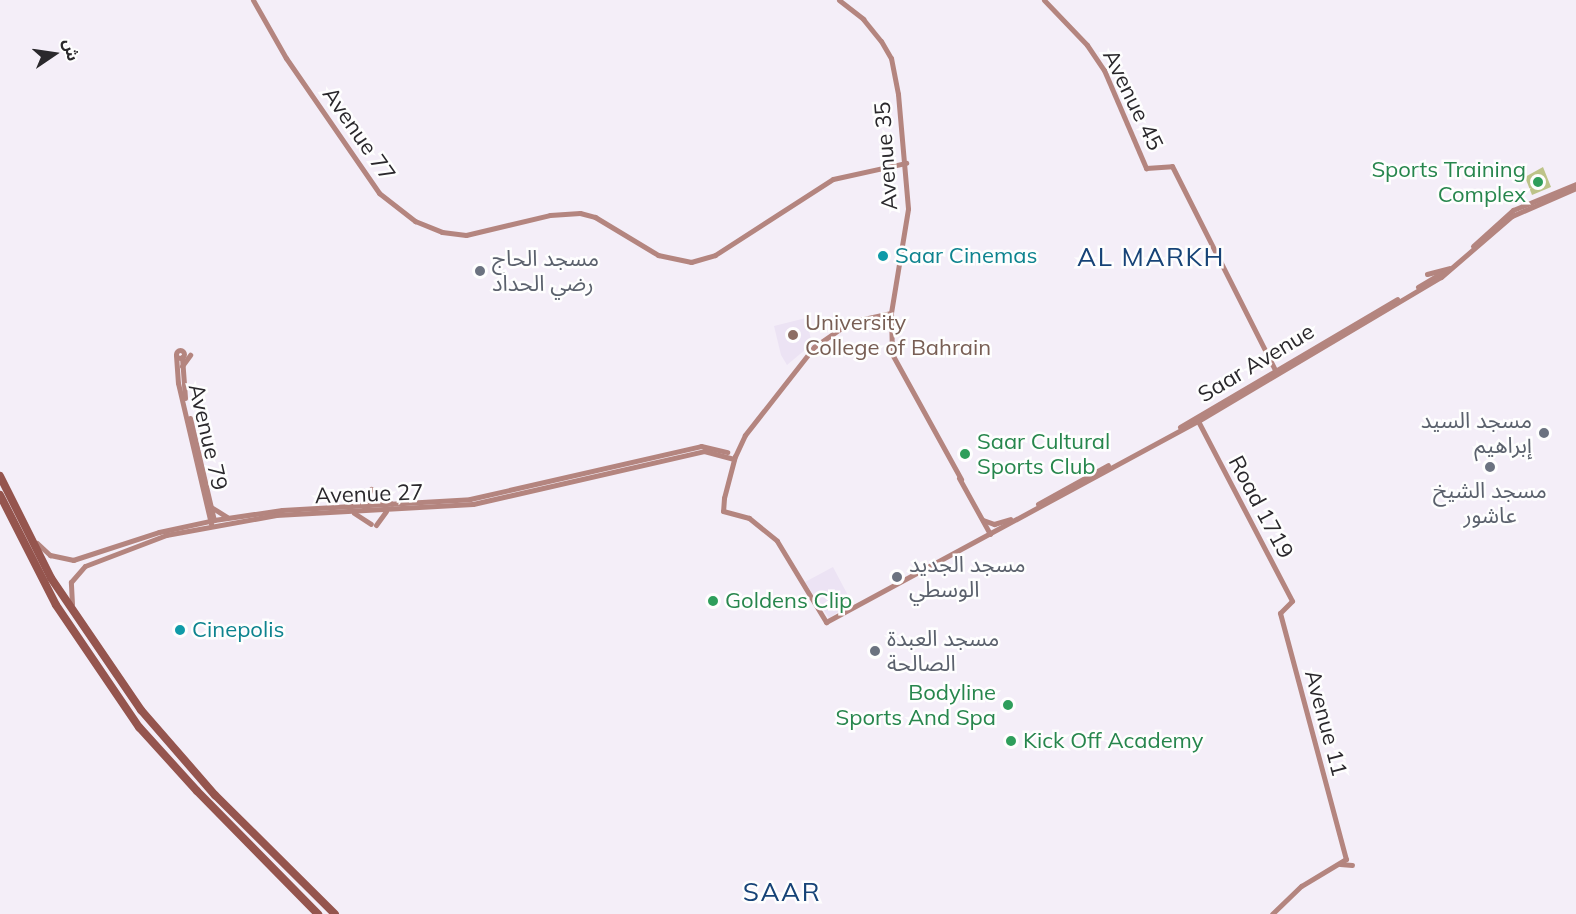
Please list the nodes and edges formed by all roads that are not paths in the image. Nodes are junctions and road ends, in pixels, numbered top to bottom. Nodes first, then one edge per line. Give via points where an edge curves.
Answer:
1 (253, 0) edge
2 (839, 0) edge
3 (1044, 0) edge
4 (906, 163) junction
5 (1576, 184) edge
6 (1576, 188) edge
7 (1449, 268) junction
8 (1427, 274) dead end
9 (891, 313) junction
10 (190, 355) dead end
11 (180, 370) junction
12 (1275, 373) junction
13 (1195, 423) junction
14 (739, 447) junction
15 (726, 454) junction
16 (734, 458) junction
17 (732, 468) junction
18 (0, 476) edge
19 (370, 489) dead end
20 (0, 495) edge
21 (376, 495) dead end
22 (393, 505) junction
23 (363, 506) junction
24 (209, 508) junction
25 (386, 511) junction
26 (353, 513) junction
27 (229, 517) junction
28 (980, 517) junction
29 (1010, 519) junction
30 (213, 523) junction
31 (195, 524) junction
32 (23, 525) junction
33 (988, 533) junction
34 (1292, 601) joint
35 (87, 635) junction
36 (1346, 857) junction
37 (1335, 864) junction
38 (1352, 865) dead end
39 (1328, 868) junction
40 (318, 914) edge
41 (335, 914) edge
42 (1272, 914) edge

1 - 4 street, Avenue 77 via 286,58 387,202 442,232 466,235 550,215 580,213 595,217 658,255 691,262 715,255 833,179
2 - 4 street, Avenue 35 via 868,24 891,58
3 - 12 street, Avenue 45 via 1087,45 1104,70 1146,168 1172,166
4 - 9 street, Avenue 35 via 907,226
5 - 7 street, Saar Avenue via 1511,211
6 - 12 street, Saar Avenue via 1512,216 1441,277
7 - 8 street
7 - 12 street, Saar Avenue
9 - 14 street via 857,319 822,339 767,405
9 - 28 street, Avenue 35 via 893,359
10 - 11 street
11 - 24 street, Avenue 79
11 - 24 street, Avenue 79 via 179,356 178,383
12 - 13 street, Saar Avenue
12 - 29 street, Saar Avenue
13 - 33 street, Saar Avenue
13 - 34 street, Road 1719
14 - 15 street
14 - 16 street
15 - 16 street, Avenue 27
15 - 17 street
15 - 22 street, Avenue 27 via 701,446 488,496
15 - 25 street, Avenue 27 via 704,451 484,502
16 - 17 street
17 - 33 street, Saar Avenue via 723,511 744,516 773,537 826,622
18 - 32 highway
19 - 23 street
20 - 40 highway via 56,605 139,726 196,791
21 - 22 street
22 - 23 street, Avenue 27
23 - 27 street, Avenue 27
24 - 27 street
24 - 30 street, Avenue 79
24 - 31 street
25 - 26 street, Avenue 27
25 - 26 street via 374,525
26 - 30 street, Avenue 27 via 276,515
27 - 30 street, Avenue 27
28 - 29 street via 992,524
28 - 33 street, Avenue 35
29 - 33 street, Saar Avenue
30 - 31 street, Avenue 27
30 - 35 street, Avenue 27 via 121,550 80,569 69,591
31 - 32 street, Avenue 27 via 64,560 44,551
32 - 35 highway
34 - 36 street, Avenue 11 via 1280,613
35 - 41 highway via 177,754
36 - 37 street
36 - 39 street
37 - 38 street
37 - 39 street
39 - 42 street via 1295,890

